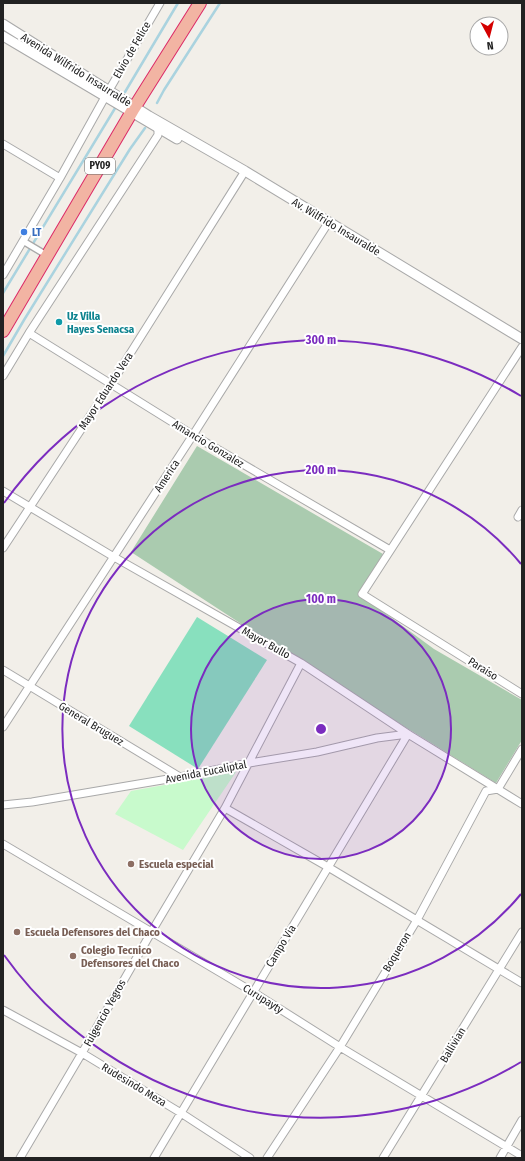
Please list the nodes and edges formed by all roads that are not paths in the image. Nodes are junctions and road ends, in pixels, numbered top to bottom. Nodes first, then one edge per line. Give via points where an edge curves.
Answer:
1 (160, 3) edge
2 (194, 3) edge
3 (200, 3) edge
4 (3, 24) edge
5 (3, 36) edge
6 (107, 93) junction
7 (130, 108) junction
8 (149, 116) junction
9 (158, 129) junction
10 (3, 144) edge
11 (243, 173) junction
12 (60, 178) junction
13 (327, 224) junction
14 (26, 243) junction
15 (39, 251) junction
16 (3, 275) edge
17 (3, 317) edge
18 (3, 331) edge
19 (29, 333) junction
20 (522, 339) edge
21 (522, 346) edge
22 (3, 376) edge
23 (111, 384) junction
24 (193, 435) junction
25 (3, 491) edge
26 (29, 507) junction
27 (522, 510) edge
28 (518, 517) dead end
29 (3, 548) edge
30 (390, 550) junction
31 (114, 557) junction
32 (301, 663) junction
33 (3, 670) edge
34 (30, 687) junction
35 (522, 694) edge
36 (3, 727) edge
37 (408, 734) junction
38 (522, 749) edge
39 (249, 763) junction
40 (180, 777) junction
41 (498, 789) junction
42 (522, 804) edge
43 (3, 805) edge
44 (225, 808) junction
45 (3, 844) edge
46 (328, 867) junction
47 (417, 920) junction
48 (152, 931) junction
49 (522, 932) edge
50 (498, 970) junction
51 (522, 983) edge
52 (253, 992) junction
53 (3, 1010) edge
54 (340, 1047) junction
55 (82, 1053) junction
56 (422, 1096) junction
57 (181, 1113) junction
58 (522, 1120) edge
59 (507, 1147) junction
60 (522, 1156) edge
61 (20, 1158) edge
62 (154, 1158) edge
63 (250, 1158) edge
64 (267, 1158) edge
65 (383, 1158) edge
66 (500, 1158) edge

1 - 6 street, Elvio de Felice
2 - 7 highway, PY09
3 - 7 highway, PY09
4 - 6 street, Avenida Wilfrido Insaurralde
5 - 6 street, Avenida Wilfrido Insaurralde via 92,89
6 - 7 street, Avenida Wilfrido Insaurralde
6 - 12 street, Elvio de Felice
7 - 8 street, Avenida Wilfrido Insaurralde
7 - 9 street
7 - 15 highway, PY09
7 - 18 highway, PY09
8 - 9 street
8 - 11 street, Av. Wilfrido Insauralde
9 - 11 street
9 - 19 street via 158,135
10 - 12 street
11 - 13 street, Av. Wilfrido Insauralde
11 - 23 street, Mayor Eduardo Vera
12 - 14 street, Elvio de Felice
13 - 20 street, Av. Wilfrido Insauralde
13 - 21 street
13 - 24 street, America
14 - 15 street
14 - 16 street, Elvio de Felice
15 - 17 highway, PY09
19 - 22 street
19 - 23 street, Amancio Gonzalez
21 - 30 street
23 - 24 street, Amancio Gonzalez
23 - 26 street, Mayor Eduardo Vera
24 - 30 street, Amancio Gonzalez
24 - 31 street, America
25 - 26 street, Mayor Bullo
26 - 29 street, Mayor Eduardo Vera
26 - 31 street, Mayor Bullo
27 - 28 street
30 - 35 street, Paraiso via 362,594
31 - 32 street, Mayor Bullo
31 - 34 street, America
32 - 37 street, Mayor Bullo
32 - 39 street, Fulgencio Yegros
33 - 34 street, General Bruguez
34 - 36 street, America
34 - 40 street, General Bruguez
37 - 39 street, Avenida Eucaliptal
37 - 41 street, Mayor Bullo
37 - 46 street, Campo Via
38 - 41 street, Boqueron
39 - 40 street, Avenida Eucaliptal
39 - 44 street, Fulgencio Yegros
40 - 43 street, Avenida Eucaliptal
41 - 42 street, Mayor Bullo
41 - 47 street, Boqueron via 486,791
44 - 46 street
44 - 48 street, Fulgencio Yegros
45 - 48 street, Curupayty
46 - 47 street
46 - 52 street, Campo Via
47 - 50 street
47 - 54 street, Boqueron
48 - 52 street, Curupayty
48 - 55 street, Fulgencio Yegros
49 - 50 street, Ballivian
50 - 51 street
50 - 56 street, Ballivian
52 - 54 street, Curupayty
52 - 57 street, Campo Via
53 - 55 street, Rudesindo Meza
54 - 56 street, Curupayty
54 - 64 street, Boqueron
55 - 57 street, Rudesindo Meza
55 - 61 street, Fulgencio Yegros
56 - 59 street, Curupayty
56 - 65 street, Ballivian
57 - 62 street, Campo Via
57 - 63 street, Rudesindo Meza
58 - 59 street
59 - 60 street, Curupayty
59 - 66 street

